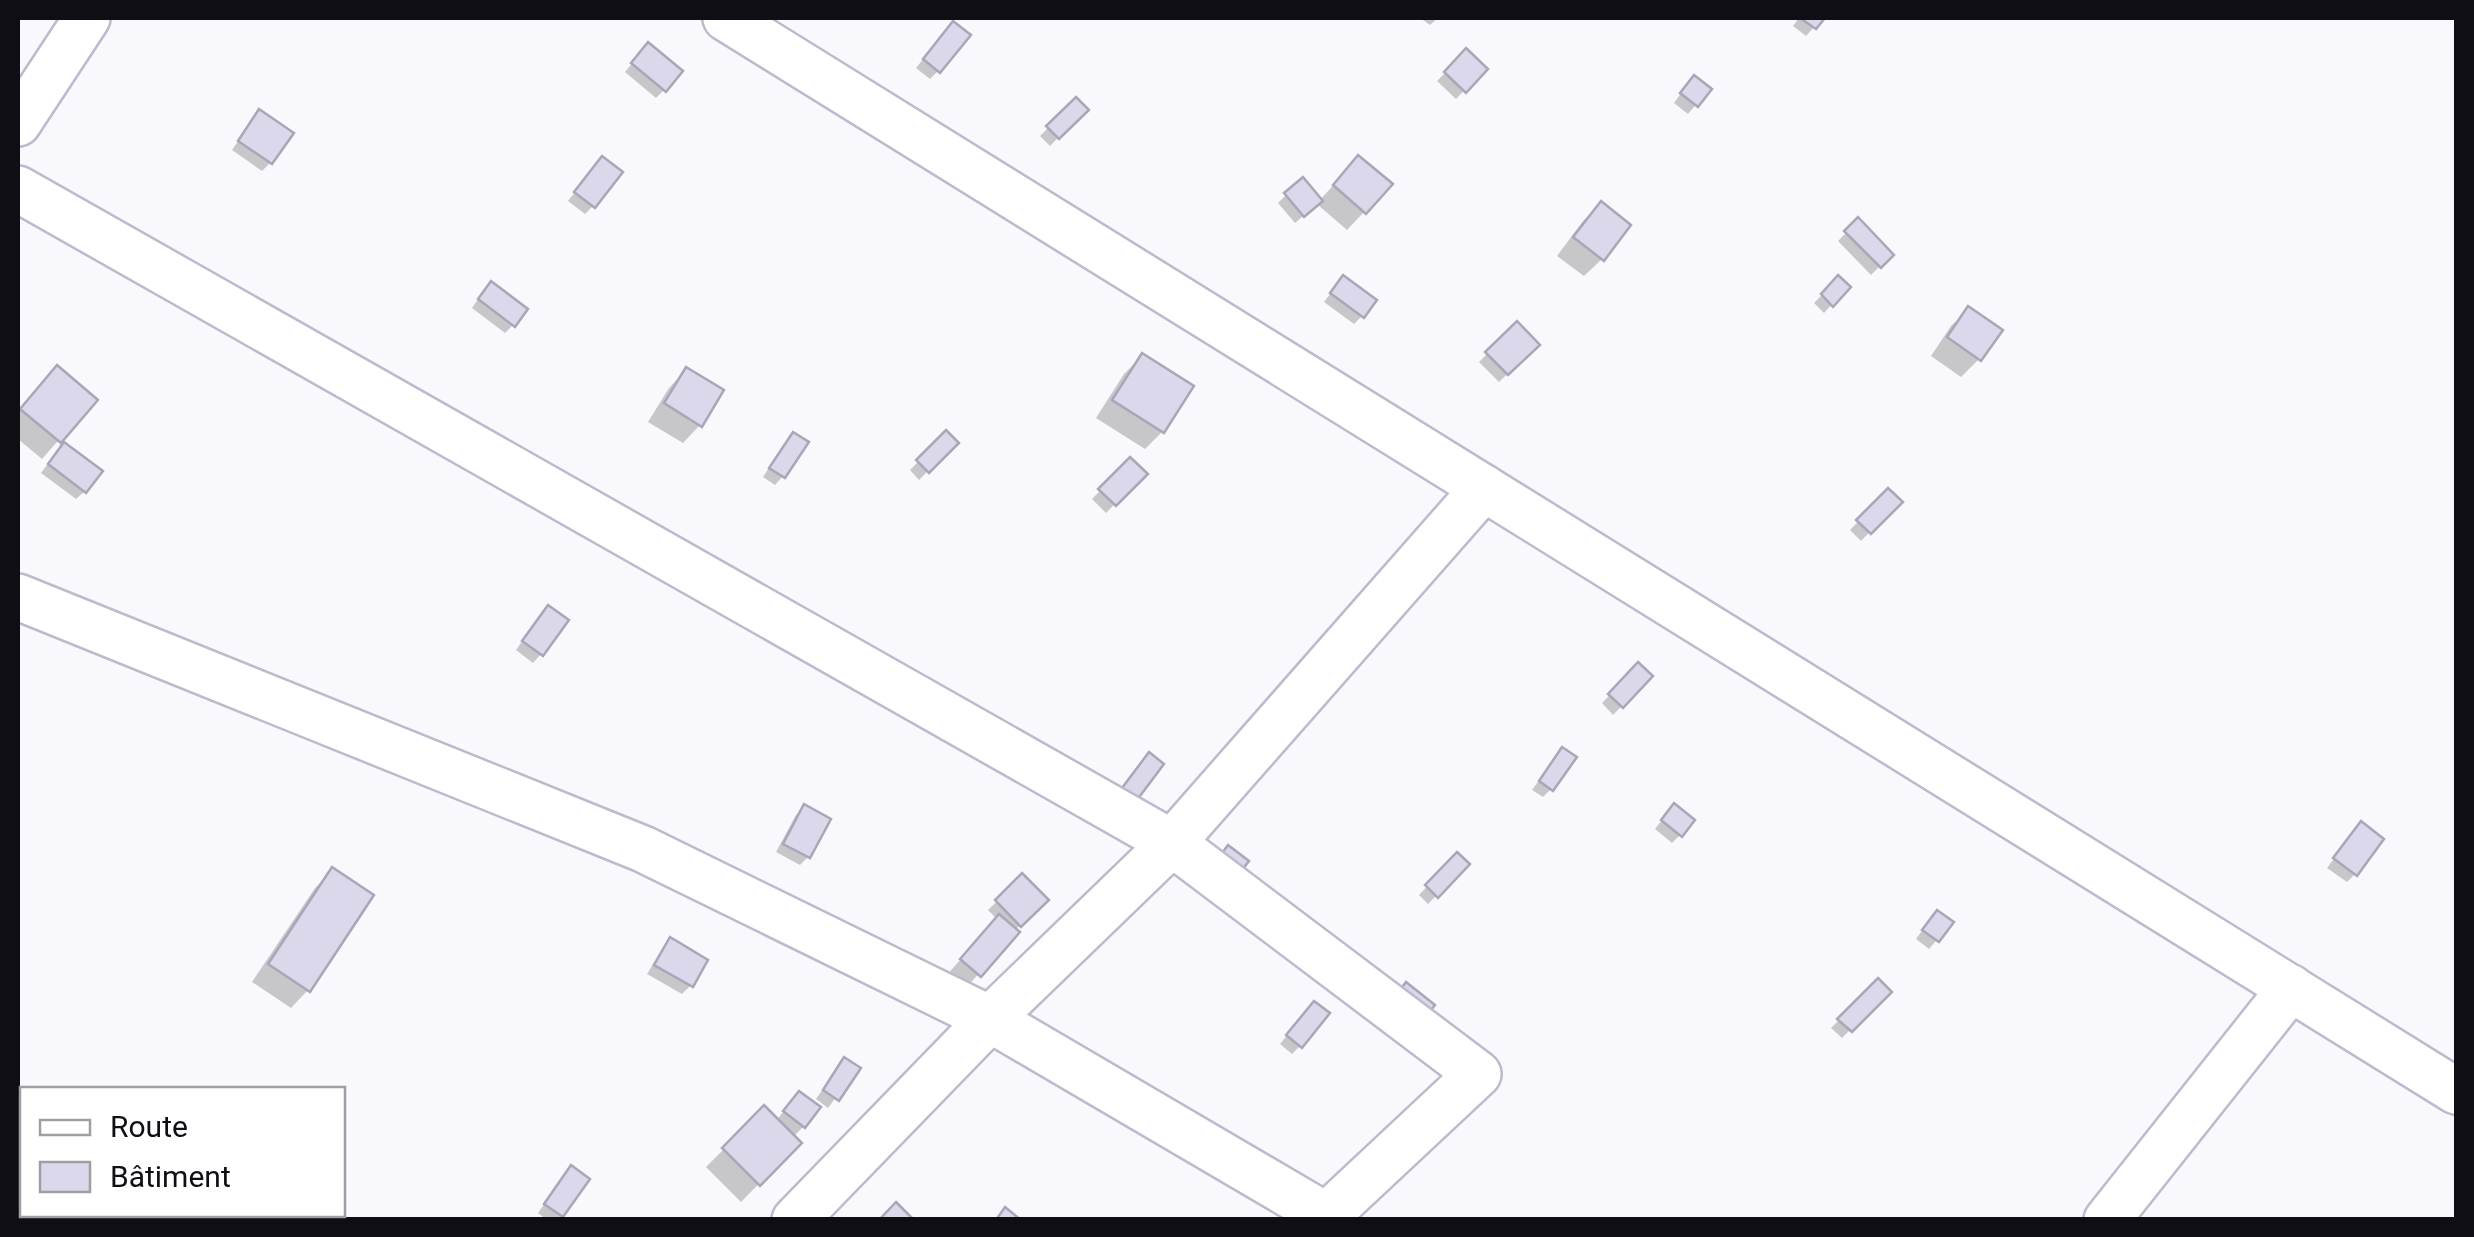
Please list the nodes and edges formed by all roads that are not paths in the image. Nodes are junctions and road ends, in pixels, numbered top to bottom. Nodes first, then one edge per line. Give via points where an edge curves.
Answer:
1 (87, 18) edge
2 (726, 18) edge
3 (18, 123) edge
4 (18, 188) edge
5 (1484, 488) junction
6 (18, 597) edge
7 (1172, 843) junction
8 (2291, 988) junction
9 (990, 1019) junction
10 (2456, 1091) edge
11 (1327, 1218) edge
12 (794, 1220) edge
13 (2107, 1220) edge

1 - 3 street
2 - 5 street
4 - 7 street
5 - 7 street
5 - 8 street
6 - 9 street via 643,849
7 - 9 street
7 - 11 street via 1478,1074
8 - 10 street
8 - 13 street
9 - 11 street
9 - 12 street

